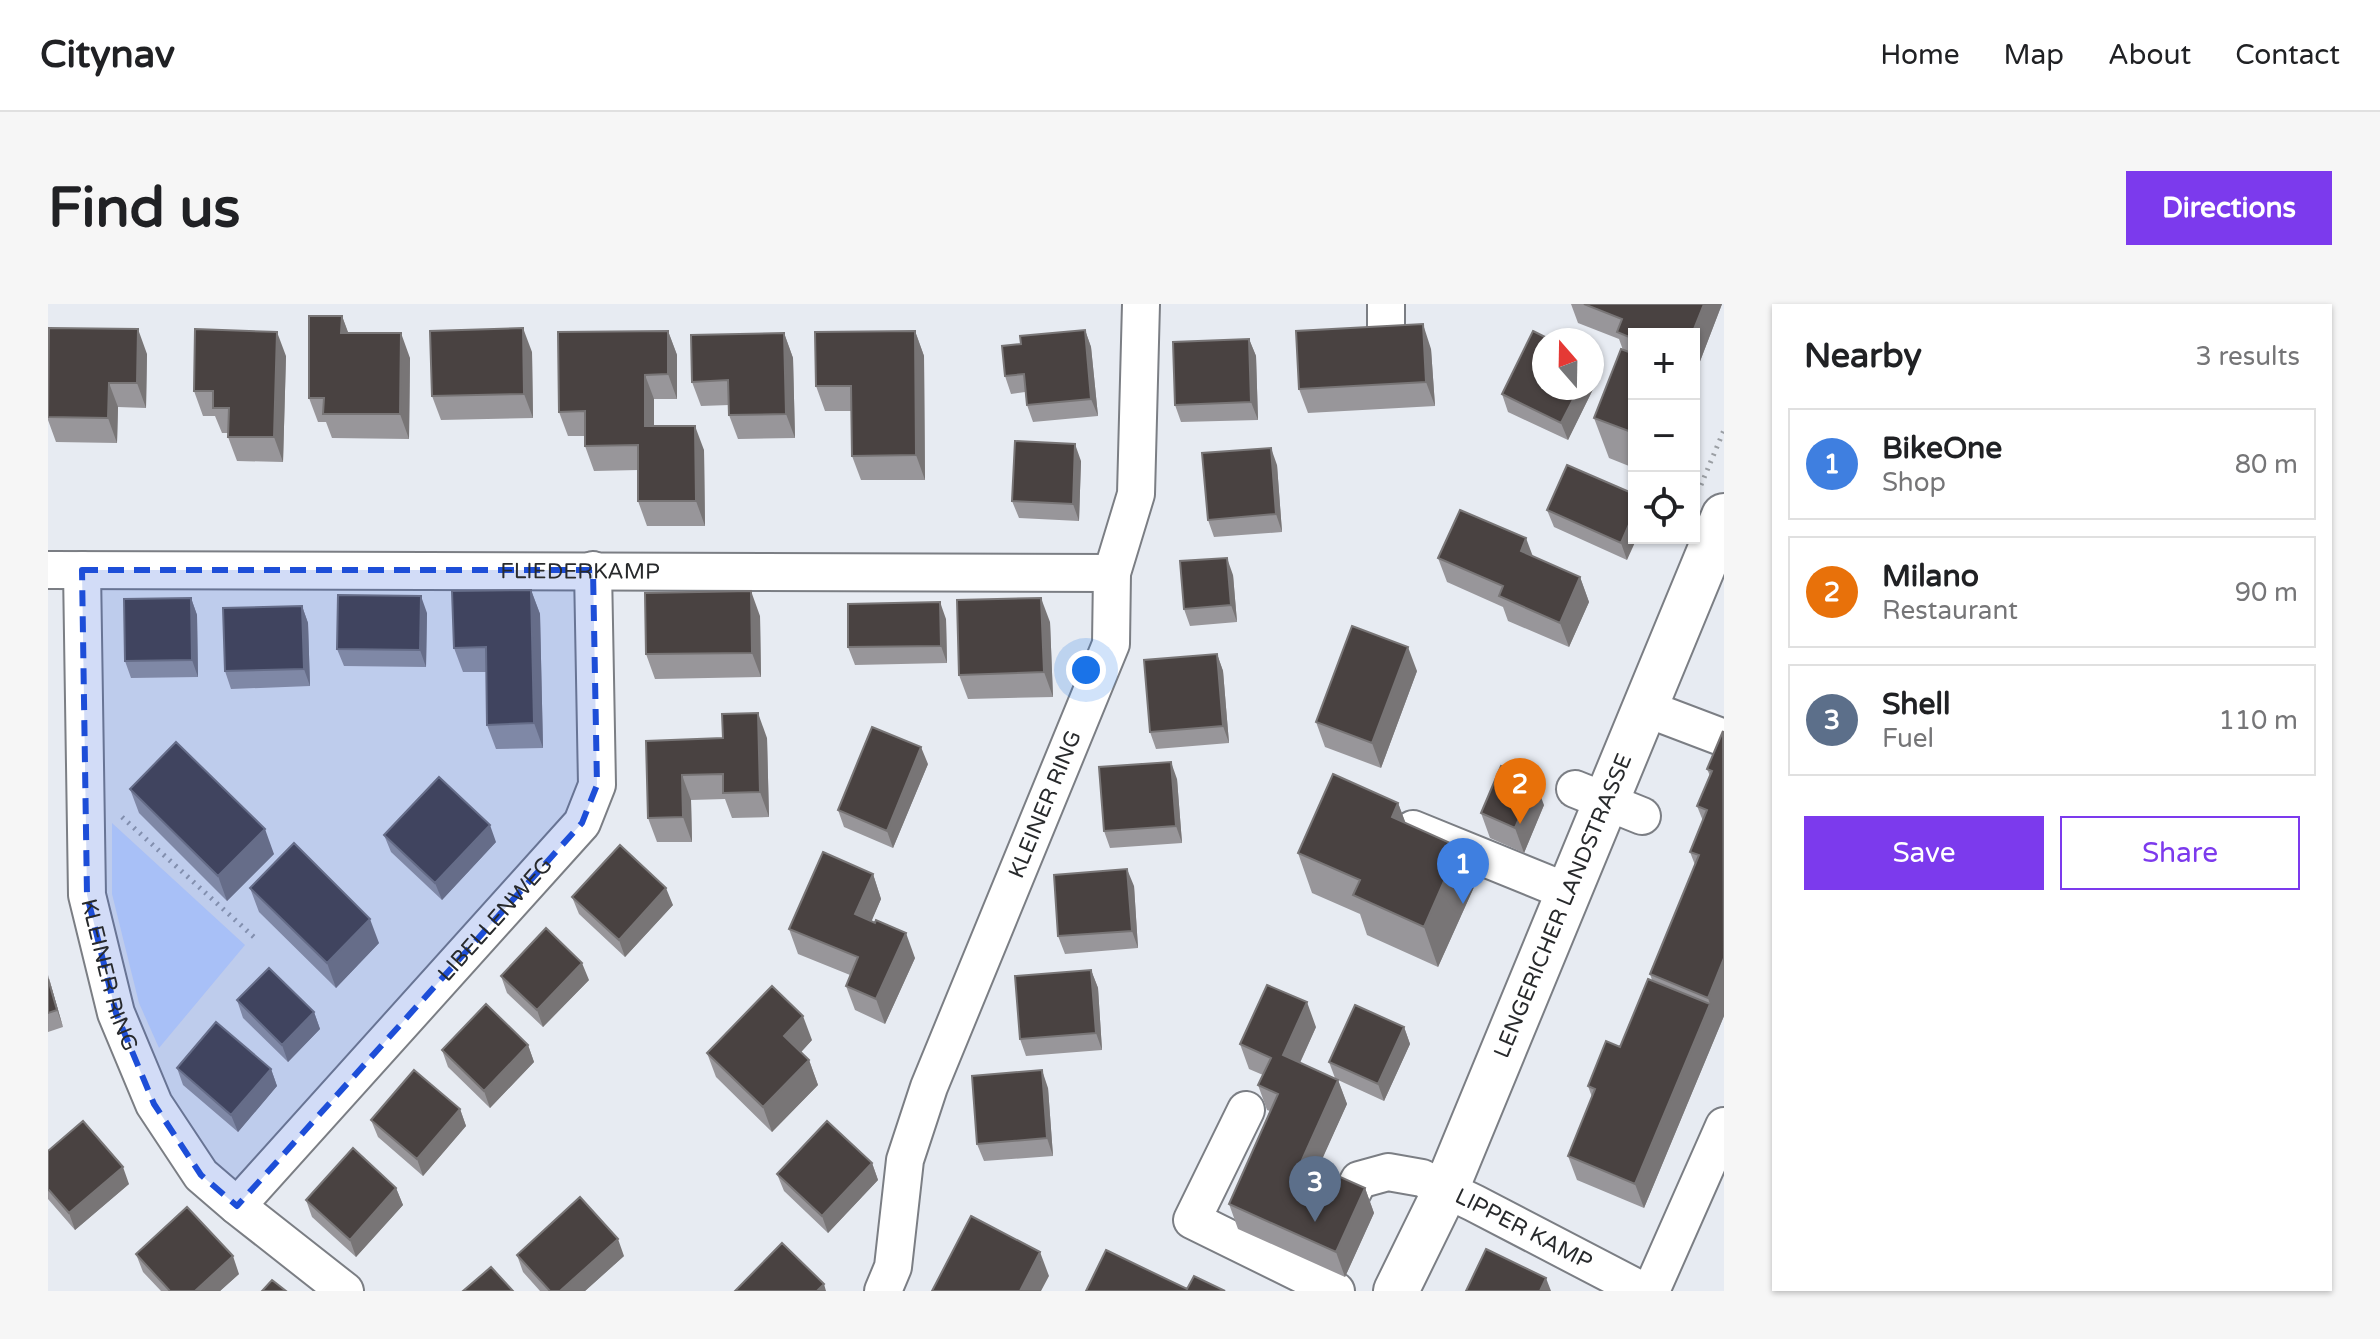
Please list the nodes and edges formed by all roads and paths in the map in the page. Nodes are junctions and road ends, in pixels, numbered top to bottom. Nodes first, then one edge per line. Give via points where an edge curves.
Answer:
1 (1141, 304) edge
2 (1724, 430) edge
3 (1712, 502) edge
4 (65, 570) edge
5 (593, 570) junction
6 (1112, 573) junction
7 (1645, 708) junction
8 (1724, 738) edge
9 (86, 784) junction
10 (1377, 814) edge
11 (1568, 892) junction
12 (255, 938) dead end
13 (1246, 1110) dead end
14 (1724, 1126) edge
15 (1446, 1189) junction
16 (1348, 1201) edge
17 (237, 1206) junction
18 (1320, 1277) edge
19 (345, 1291) edge
20 (883, 1291) edge
21 (1396, 1291) edge
22 (1643, 1291) edge
23 (1651, 1291) edge

1 - 6 street, KLEINER RING via 1136,494
2 - 3 path
3 - 7 main road, LENGERICHER LANDSTRASSE
4 - 5 street, FLIEDERKAMP
4 - 9 street, KLEINER RING
5 - 6 street, FLIEDERKAMP
5 - 17 street, LIBELLENWEG via 597,785 582,823
6 - 20 street, KLEINER RING via 1111,644 929,1087 905,1160 893,1267
7 - 8 street
7 - 11 main road, LENGERICHER LANDSTRASSE
9 - 12 path
9 - 17 street, KLEINER RING via 87,895 116,1013 154,1104 201,1175
10 - 11 street
11 - 15 main road, LENGERICHER LANDSTRASSE
13 - 18 street via 1192,1220
14 - 23 street
15 - 16 street, LIPPER KAMP via 1388,1172 1359,1180
15 - 21 main road, LENGERICHER LANDSTRASSE
15 - 22 street, LIPPER KAMP
17 - 19 street, KLEINER RING

